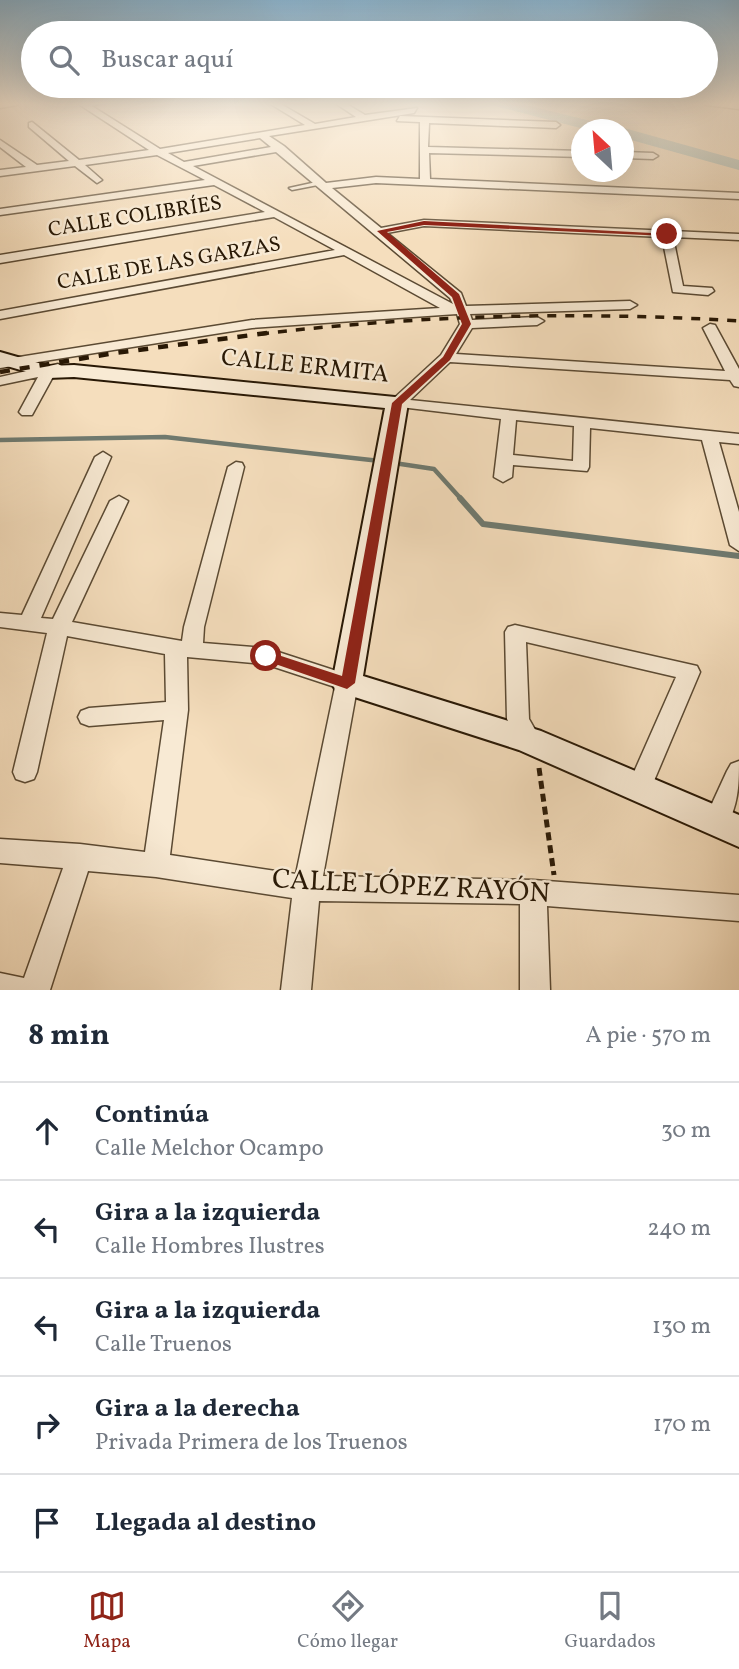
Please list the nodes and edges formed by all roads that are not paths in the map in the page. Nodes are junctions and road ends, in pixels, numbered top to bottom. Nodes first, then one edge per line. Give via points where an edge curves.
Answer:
1 (9, 149) edge
2 (60, 149) edge
3 (154, 149) edge
4 (175, 149) edge
5 (274, 149) edge
6 (282, 149) edge
7 (431, 149) edge
8 (425, 150) joint
9 (158, 152) junction
10 (634, 155) edge
11 (653, 156) dead end
12 (76, 163) junction
13 (183, 165) junction
14 (36, 169) junction
15 (1, 172) edge
16 (97, 180) dead end
17 (408, 181) junction
18 (425, 181) junction
19 (215, 182) junction
20 (323, 184) junction
21 (292, 188) dead end
22 (405, 196) dead end
23 (739, 196) edge
24 (0, 212) edge
25 (276, 213) junction
26 (381, 231) junction
27 (732, 233) edge
28 (667, 234) junction
29 (346, 251) junction
30 (0, 259) edge
31 (708, 291) dead end
32 (630, 305) dead end
33 (0, 315) edge
34 (461, 315) junction
35 (537, 321) dead end
36 (710, 328) dead end
37 (447, 358) junction
38 (7, 359) edge
39 (60, 370) junction
40 (738, 378) edge
41 (0, 381) edge
42 (397, 403) junction
43 (27, 412) dead end
44 (509, 416) junction
45 (582, 424) junction
46 (709, 436) junction
47 (739, 439) edge
48 (103, 457) dead end
49 (236, 467) dead end
50 (119, 502) dead end
51 (739, 545) edge
52 (0, 620) edge
53 (29, 622) junction
54 (59, 627) junction
55 (184, 648) junction
56 (347, 683) junction
57 (177, 710) junction
58 (89, 717) dead end
59 (533, 750) junction
60 (739, 771) edge
61 (25, 772) dead end
62 (639, 788) junction
63 (728, 826) edge
64 (0, 851) edge
65 (80, 856) junction
66 (156, 864) junction
67 (543, 885) junction
68 (307, 888) junction
69 (739, 908) edge
70 (0, 988) edge
71 (17, 990) edge
72 (35, 990) edge
73 (296, 990) edge
74 (535, 990) edge

1 - 14 street
2 - 12 street
3 - 9 street
4 - 9 street
5 - 13 street
6 - 20 street
7 - 8 street
8 - 18 street
9 - 12 street
9 - 13 street
10 - 11 street
12 - 14 street
12 - 16 street
13 - 19 street
14 - 15 street
17 - 18 street
17 - 20 street
17 - 22 street
18 - 23 street
19 - 24 street
19 - 25 street
20 - 21 lane
20 - 26 street
25 - 29 street
25 - 30 street, CALLE COLIBRÍES
26 - 28 street via 424,223
26 - 34 street via 456,296
27 - 28 street
28 - 31 street via 677,289
29 - 33 street, CALLE DE LAS GARZAS
29 - 34 street
32 - 34 street
34 - 35 street
34 - 37 street
34 - 38 street via 252,324
36 - 40 street
37 - 40 street
37 - 42 street
38 - 39 street, CALLE ERMITA
39 - 41 street
39 - 42 street, CALLE ERMITA
39 - 43 street
42 - 44 street, CALLE ERMITA
42 - 56 street
44 - 45 street, CALLE ERMITA
44 - 45 street via 504,468 581,467
45 - 46 street, CALLE ERMITA
46 - 47 street, CALLE ERMITA
46 - 51 street
48 - 53 street
49 - 55 street via 194,627
50 - 54 street
52 - 53 street
53 - 54 street
54 - 55 street
54 - 61 street
55 - 56 street via 266,656
55 - 57 street
56 - 59 street
56 - 68 street
57 - 58 street
57 - 66 street
59 - 62 street
59 - 62 street via 517,719 515,632 689,672
60 - 63 street
62 - 63 street
64 - 65 street, CALLE LÓPEZ RAYÓN
65 - 66 street, CALLE LÓPEZ RAYÓN
65 - 72 street
66 - 68 street, CALLE LÓPEZ RAYÓN
67 - 68 street, CALLE LÓPEZ RAYÓN
67 - 69 street, CALLE LÓPEZ RAYÓN
67 - 74 street
68 - 73 street
70 - 71 street

